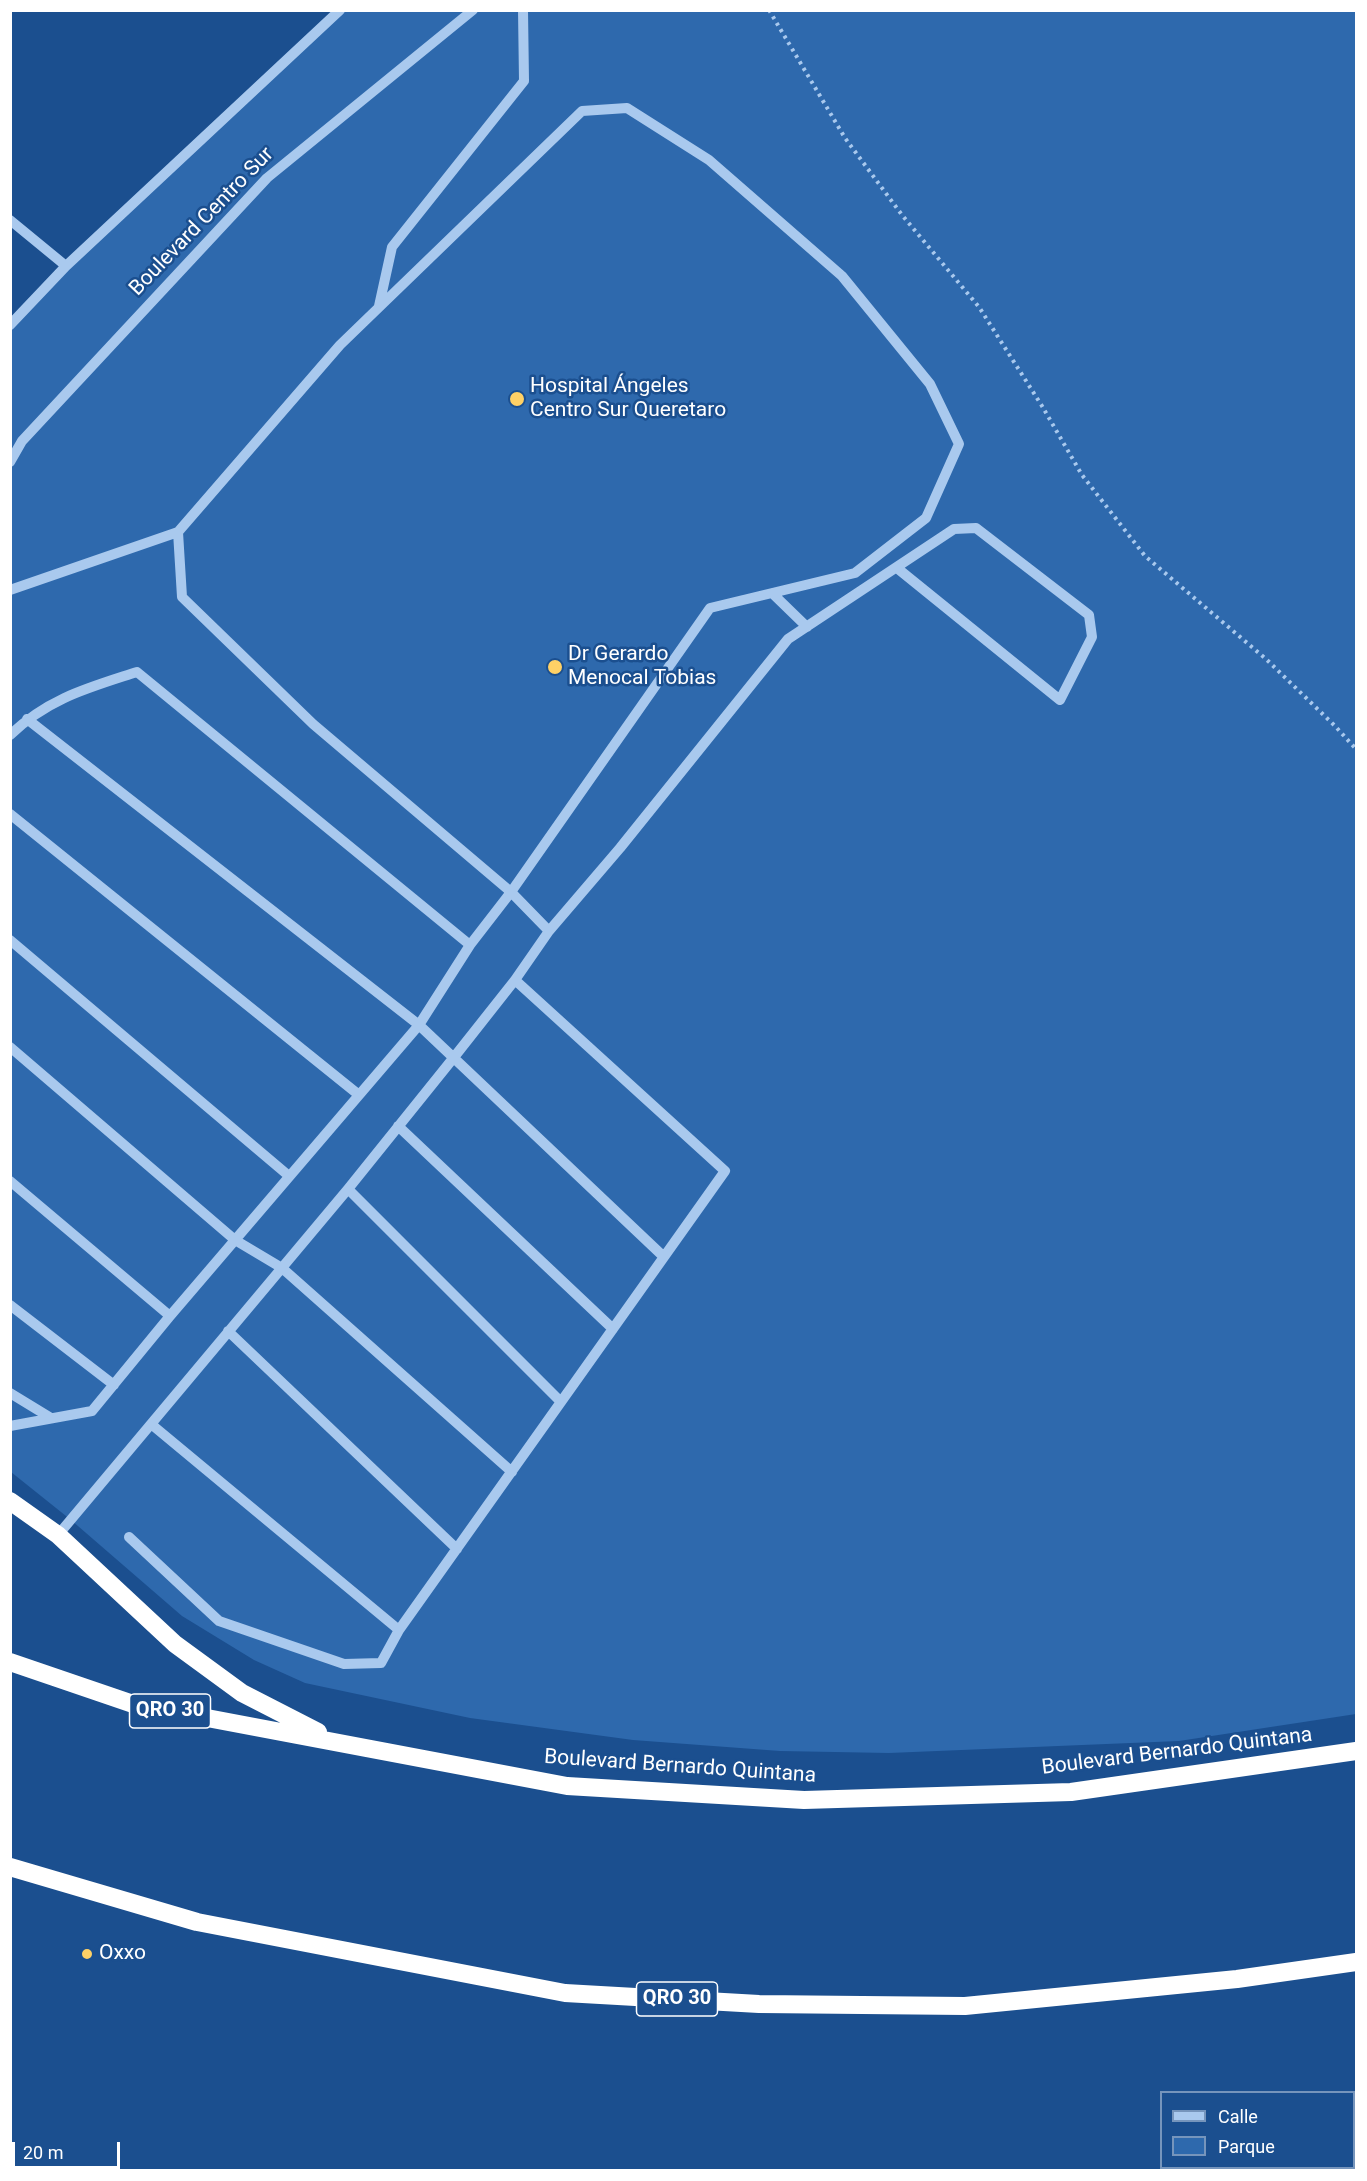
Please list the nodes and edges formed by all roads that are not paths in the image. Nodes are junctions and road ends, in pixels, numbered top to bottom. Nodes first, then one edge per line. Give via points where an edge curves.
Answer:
1 (340, 10) edge
2 (473, 10) edge
3 (523, 10) edge
4 (10, 220) edge
5 (66, 266) junction
6 (379, 306) junction
7 (12, 319) edge
8 (10, 462) edge
9 (178, 532) junction
10 (897, 568) junction
11 (10, 590) edge
12 (772, 593) junction
13 (807, 627) junction
14 (27, 719) junction
15 (10, 735) edge
16 (10, 814) edge
17 (511, 892) junction
18 (549, 931) junction
19 (10, 940) edge
20 (470, 945) junction
21 (515, 980) junction
22 (419, 1025) junction
23 (10, 1047) edge
24 (455, 1056) junction
25 (359, 1095) junction
26 (398, 1126) junction
27 (289, 1176) junction
28 (10, 1181) edge
29 (348, 1189) junction
30 (235, 1240) junction
31 (664, 1257) junction
32 (282, 1268) junction
33 (10, 1305) edge
34 (170, 1316) junction
35 (613, 1329) junction
36 (228, 1331) junction
37 (114, 1385) junction
38 (10, 1393) edge
39 (561, 1402) junction
40 (51, 1418) junction
41 (150, 1424) junction
42 (10, 1426) edge
43 (512, 1472) junction
44 (10, 1501) edge
45 (58, 1535) junction
46 (129, 1537) dead end
47 (457, 1549) junction
48 (399, 1630) junction
49 (10, 1662) edge
50 (335, 1741) junction
51 (1356, 1751) edge
52 (10, 1867) edge
53 (1356, 1962) edge

1 - 5 street
2 - 8 street, Boulevard Centro Sur via 267,178 22,441
3 - 6 street via 524,81 392,247
4 - 5 street
5 - 7 street
6 - 9 street via 340,345
6 - 12 street via 582,111 627,108 709,160 842,276 930,384 959,444 926,518 855,573
9 - 11 street
9 - 17 street via 182,597 313,724
10 - 10 street via 1015,664 1060,700 1092,637 1089,615 976,528 954,529
10 - 13 street
12 - 13 street
12 - 17 street via 710,608
13 - 18 street via 788,639
14 - 15 street
14 - 20 street via 68,695 137,672
14 - 22 street
16 - 25 street
17 - 18 street
17 - 20 street
18 - 21 street
19 - 27 street
20 - 22 street
21 - 24 street
21 - 31 street via 725,1171
22 - 24 street
22 - 25 street
23 - 30 street
24 - 26 street
24 - 31 street
25 - 27 street
26 - 29 street
26 - 35 street
27 - 30 street
28 - 34 street
29 - 32 street
29 - 39 street
30 - 32 street
30 - 34 street
31 - 35 street
32 - 36 street
32 - 43 street
33 - 37 street
34 - 37 street
35 - 39 street
36 - 41 street
36 - 47 street
37 - 40 street via 92,1411
38 - 40 street
39 - 43 street
40 - 42 street
41 - 45 street
41 - 48 street
43 - 47 street
44 - 45 highway
45 - 50 highway via 175,1644 242,1693
46 - 48 street via 219,1621 344,1664 381,1663
47 - 48 street
49 - 50 highway, Boulevard Bernardo Quintana / QRO 30 via 133,1704
50 - 51 highway, Boulevard Bernardo Quintana / QRO 30 via 567,1786 804,1800 1071,1792
52 - 53 highway, QRO 30 via 197,1922 565,1993 759,2004 965,2006 1237,1979

